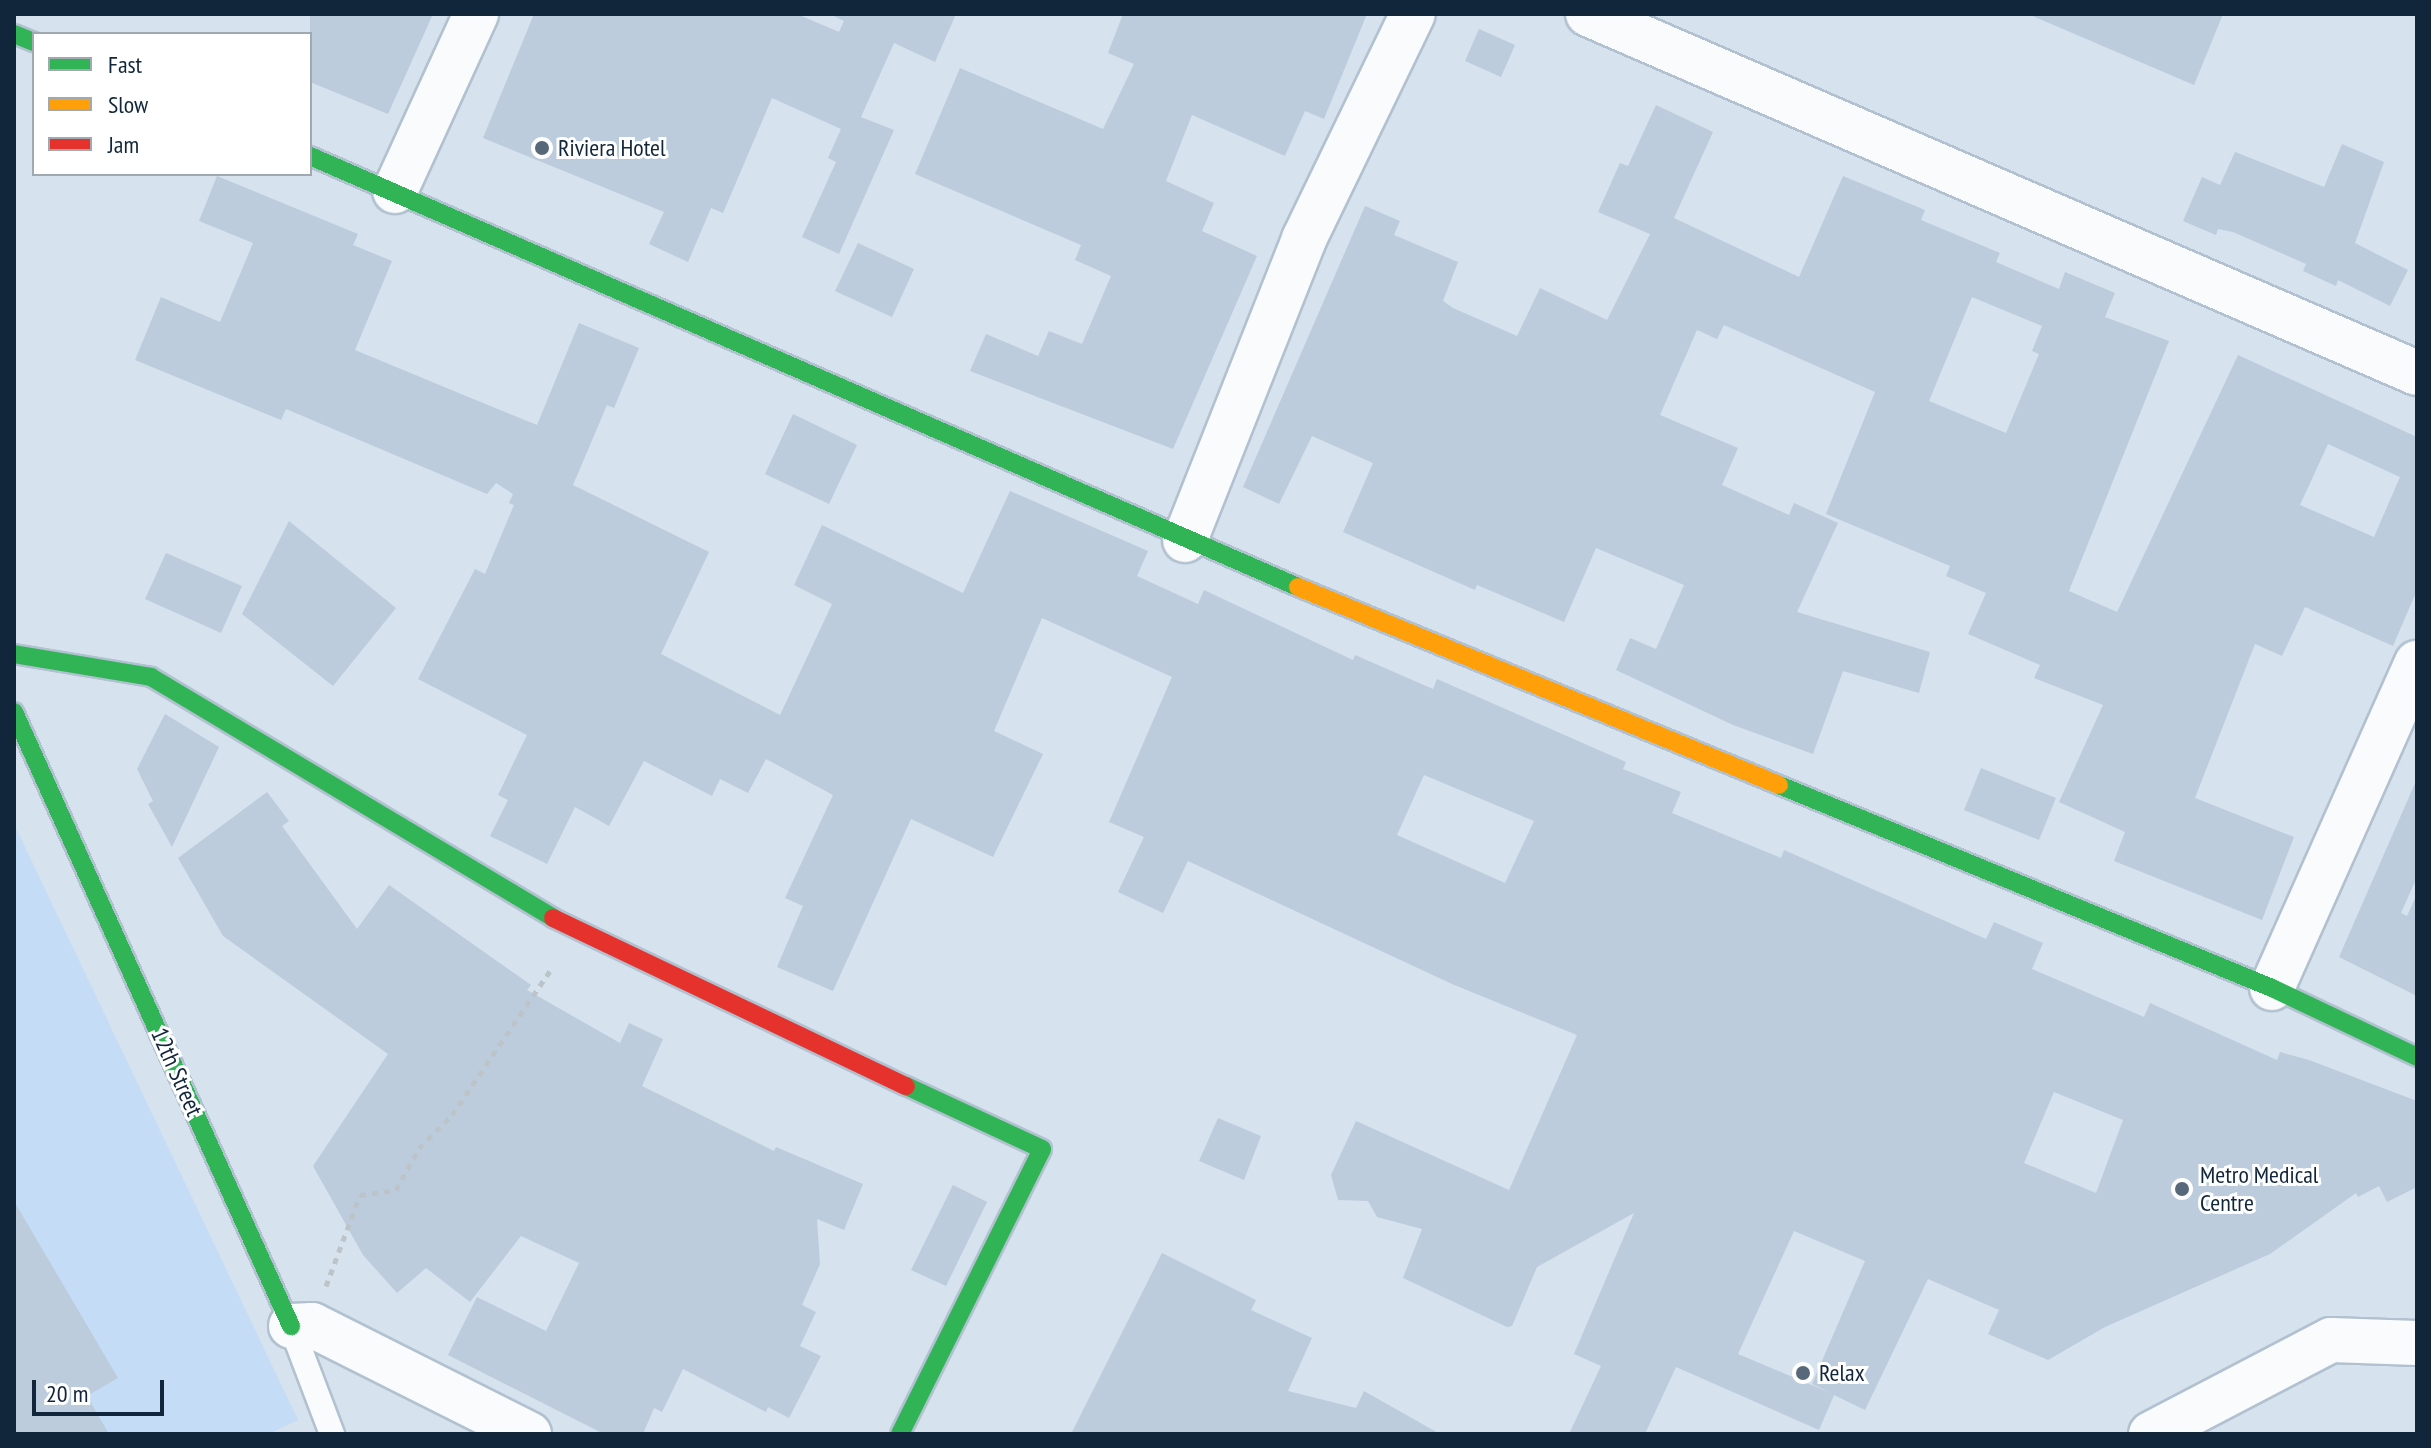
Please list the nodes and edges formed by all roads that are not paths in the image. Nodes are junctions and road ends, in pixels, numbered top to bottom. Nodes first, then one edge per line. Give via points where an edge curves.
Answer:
1 (476, 14) edge
2 (1413, 14) edge
3 (1588, 14) edge
4 (312, 157) edge
5 (395, 191) junction
6 (2417, 373) edge
7 (1185, 540) junction
8 (14, 654) edge
9 (2417, 663) edge
10 (14, 712) edge
11 (2272, 988) junction
12 (2417, 1057) edge
13 (302, 1325) junction
14 (2417, 1343) edge
15 (332, 1434) edge
16 (529, 1434) edge
17 (900, 1434) edge
18 (2151, 1434) edge

1 - 5 street
2 - 7 street via 1304,239
3 - 6 street
4 - 5 street
5 - 7 street
7 - 11 street
8 - 17 street via 151,677 576,932 1042,1149
9 - 11 street
10 - 13 street, 12th Street
11 - 12 street
13 - 15 lane, 12th Street
13 - 16 street
14 - 18 street via 2331,1340

